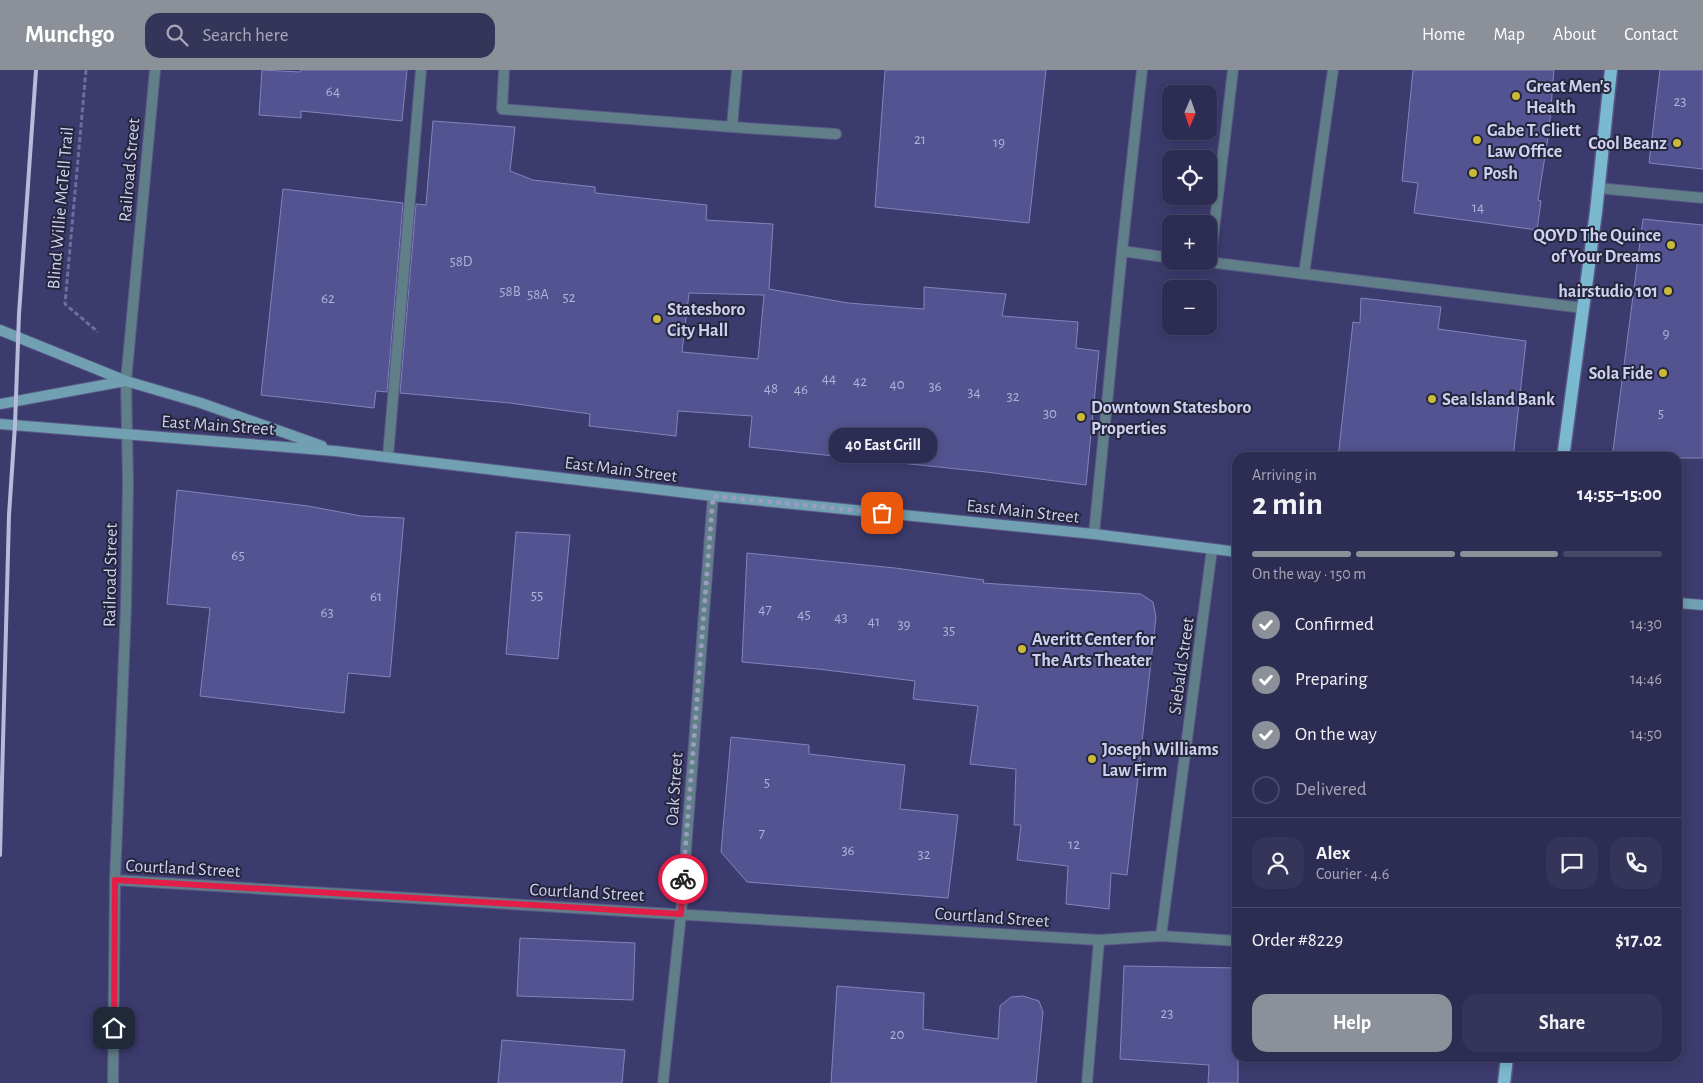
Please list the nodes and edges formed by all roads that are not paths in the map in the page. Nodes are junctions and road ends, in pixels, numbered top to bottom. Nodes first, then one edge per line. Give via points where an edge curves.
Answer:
1 (155, 70) edge
2 (421, 70) edge
3 (504, 70) edge
4 (737, 70) edge
5 (1142, 70) edge
6 (1233, 70) edge
7 (1333, 70) edge
8 (1611, 70) edge
9 (732, 127) junction
10 (836, 134) dead end
11 (1598, 188) junction
12 (1703, 198) edge
13 (1212, 215) edge
14 (1122, 252) junction
15 (1162, 257) edge
16 (1217, 263) edge
17 (1304, 274) junction
18 (1583, 308) junction
19 (0, 330) edge
20 (126, 381) junction
21 (0, 404) edge
22 (0, 424) edge
23 (126, 435) junction
24 (335, 450) junction
25 (1564, 452) edge
26 (388, 456) junction
27 (713, 496) junction
28 (1094, 534) junction
29 (1212, 549) junction
30 (1232, 551) edge
31 (1682, 603) edge
32 (1703, 605) edge
33 (115, 880) junction
34 (681, 914) junction
35 (1161, 936) junction
36 (1098, 940) junction
37 (1232, 941) edge
38 (1507, 1062) edge
39 (114, 1083) edge
40 (663, 1083) edge
41 (1087, 1083) edge
42 (1504, 1083) edge

1 - 20 street, Railroad Street
2 - 26 street
3 - 9 street via 502,109
4 - 9 street
5 - 14 street
6 - 13 street
7 - 17 street
8 - 11 main road
9 - 10 street
11 - 12 street
11 - 18 main road
14 - 15 street
14 - 28 street
16 - 17 street
17 - 18 street
18 - 25 main road
19 - 20 main road
20 - 21 main road
20 - 23 street, Railroad Street
20 - 24 main road via 195,401
22 - 23 main road, East Main Street
23 - 24 main road, East Main Street
23 - 33 street, Railroad Street via 126,606
24 - 26 main road, East Main Street
26 - 27 main road, East Main Street
27 - 28 main road, East Main Street
27 - 34 street, Oak Street
28 - 29 main road, East Main Street
29 - 30 main road, East Main Street
29 - 35 street, Siebald Street
31 - 32 main road
33 - 34 street, Courtland Street
33 - 39 street, Railroad Street
34 - 36 street, Courtland Street
34 - 40 street, Oak Street
35 - 36 street, Courtland Street
35 - 37 street, Courtland Street
36 - 41 street
38 - 42 main road

